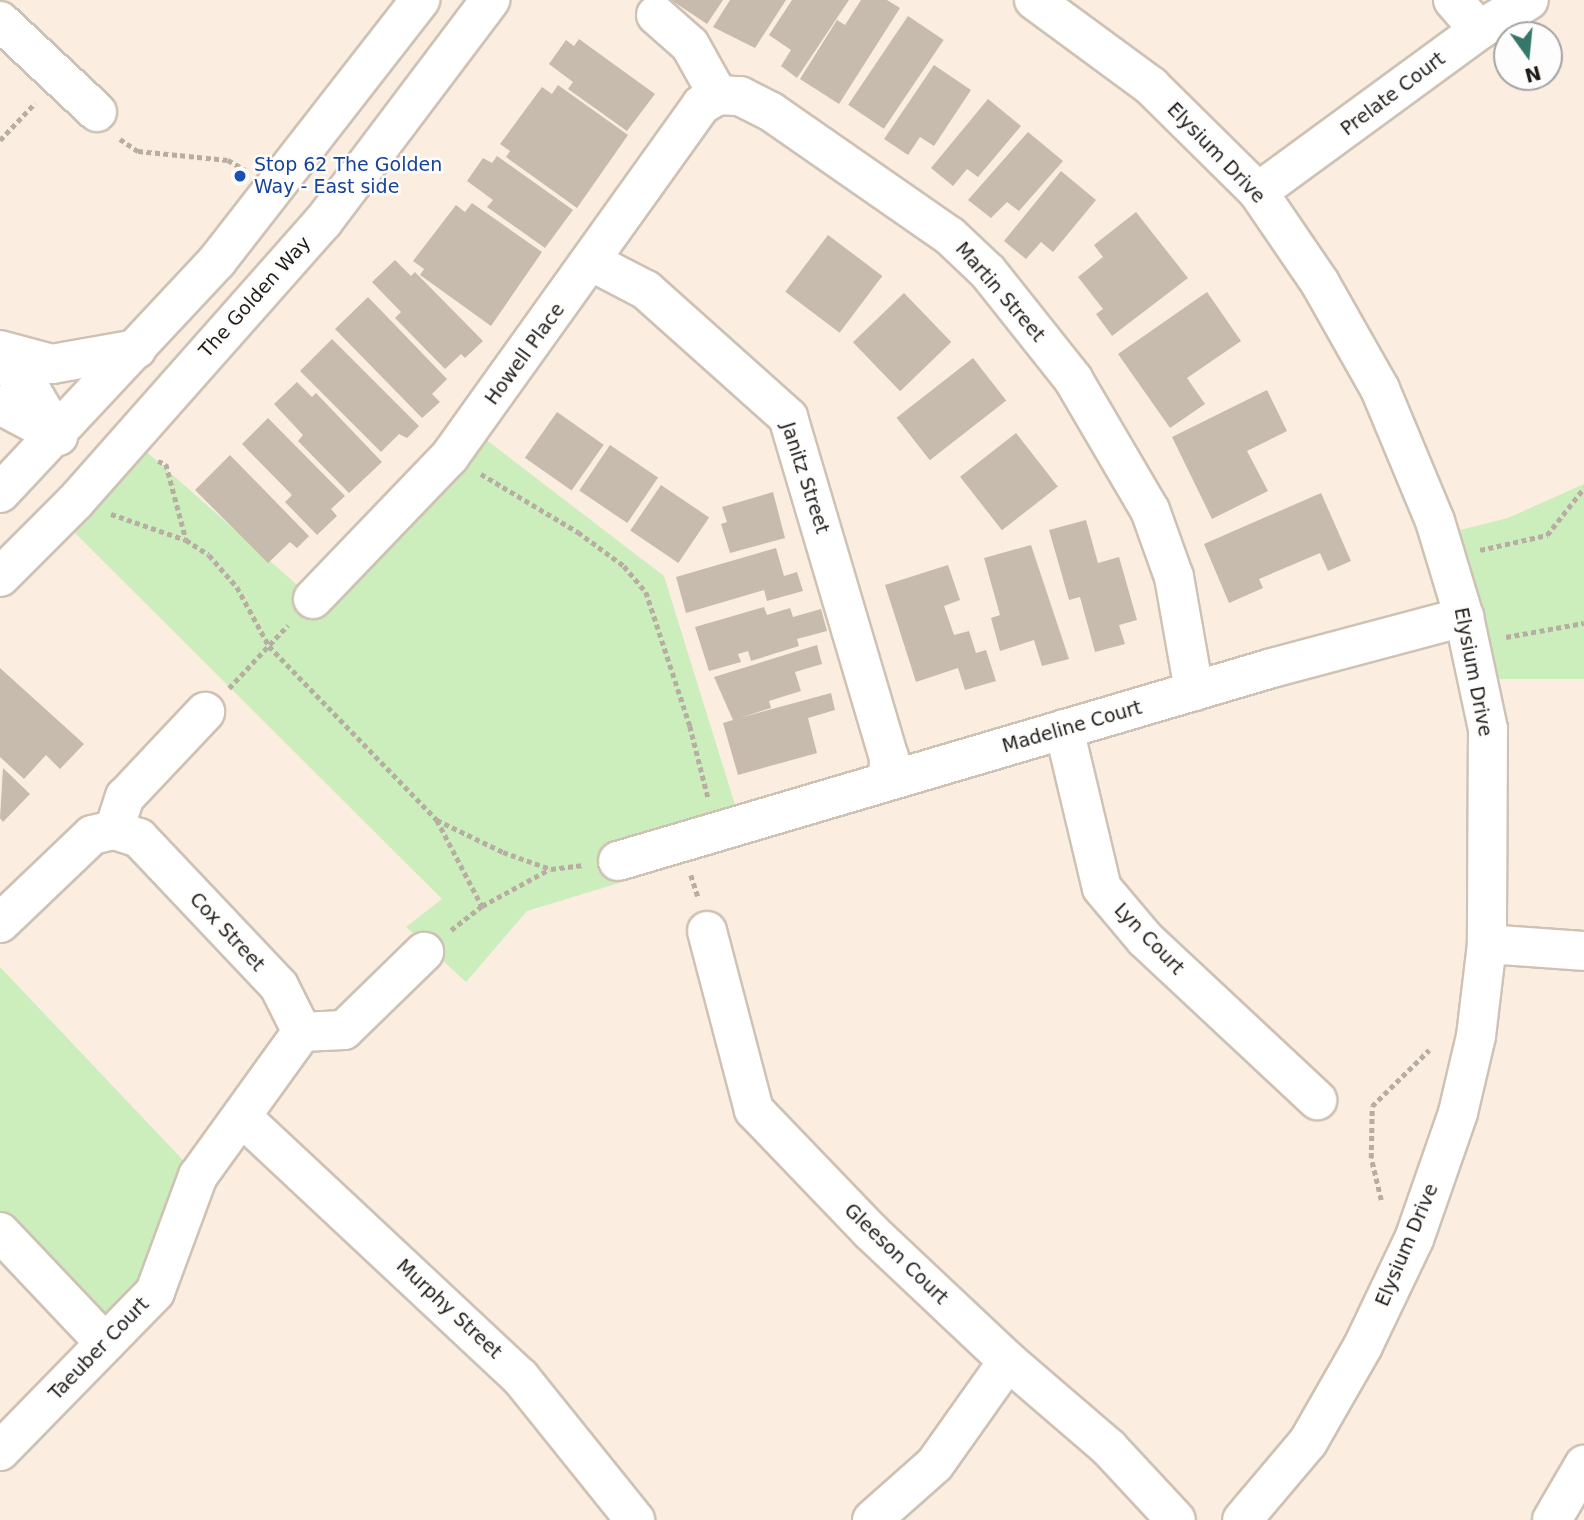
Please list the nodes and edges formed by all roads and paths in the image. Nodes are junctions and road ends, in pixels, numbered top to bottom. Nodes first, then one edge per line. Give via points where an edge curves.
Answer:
1 (420, 0) edge
2 (490, 0) edge
3 (1034, 0) edge
4 (1453, 0) edge
5 (1529, 0) edge
6 (656, 15) dead end
7 (0, 21) edge
8 (1479, 30) junction
9 (59, 77) junction
10 (718, 95) junction
11 (97, 112) joint
12 (0, 140) edge
13 (275, 187) junction
14 (1258, 192) junction
15 (592, 262) junction
16 (137, 349) junction
17 (0, 350) edge
18 (0, 359) edge
19 (168, 393) junction
20 (0, 405) edge
21 (58, 436) junction
22 (124, 447) junction
23 (450, 456) junction
24 (1584, 488) edge
25 (0, 493) edge
26 (75, 502) junction
27 (186, 540) junction
28 (1446, 558) junction
29 (0, 578) edge
30 (313, 599) joint
31 (1584, 623) edge
32 (1467, 630) junction
33 (269, 646) junction
34 (1194, 691) junction
35 (205, 712) joint
36 (1064, 729) junction
37 (888, 781) junction
38 (437, 820) junction
39 (114, 830) junction
40 (695, 845) junction
41 (618, 861) joint
42 (551, 869) junction
43 (482, 906) junction
44 (0, 923) edge
45 (707, 932) dead end
46 (1487, 944) junction
47 (424, 951) joint
48 (1584, 951) edge
49 (295, 1045) junction
50 (1429, 1050) dead end
51 (1317, 1100) dead end
52 (242, 1117) junction
53 (1381, 1200) dead end
54 (0, 1232) edge
55 (105, 1343) junction
56 (1008, 1361) junction
57 (0, 1451) edge
58 (1584, 1465) edge
59 (635, 1520) edge
60 (872, 1520) edge
61 (1176, 1520) edge
62 (1242, 1520) edge
63 (1552, 1520) edge

1 - 13 street
2 - 19 street, The Golden Way via 323,222
3 - 14 street, Elysium Drive via 1151,86
4 - 8 street
5 - 8 street, Prelate Court
6 - 10 street via 690,46
7 - 9 street
8 - 14 street, Prelate Court
9 - 11 street
9 - 12 path
10 - 15 street, Howell Place via 701,105
10 - 34 street, Martin Street via 740,96 770,111 950,236 988,272 1073,379 1150,510 1174,577
11 - 13 path via 112,135 138,151 228,160
13 - 16 street
14 - 28 street, Elysium Drive via 1320,283 1380,389
15 - 23 street, Howell Place
15 - 37 street, Janitz Street via 646,290 788,417 890,757
16 - 17 street via 52,365
16 - 21 street
18 - 21 street via 28,385
19 - 21 street
19 - 22 street, The Golden Way
20 - 21 street
21 - 25 street
21 - 26 street
22 - 26 street, The Golden Way
22 - 27 path via 166,464
23 - 30 street, Howell Place
23 - 40 path via 578,532 624,566 646,592 690,726
24 - 28 path via 1547,535
26 - 27 path
26 - 29 street, The Golden Way
27 - 33 path via 209,555 237,587
28 - 32 street, Elysium Drive
30 - 33 path
31 - 32 path
32 - 34 street, Madeline Court
32 - 46 street, Elysium Drive via 1488,729
33 - 35 path
33 - 38 path
34 - 36 street, Madeline Court
35 - 39 street via 125,797
36 - 37 street, Madeline Court
36 - 51 street, Lyn Court via 1102,888 1145,939
37 - 40 street, Madeline Court
38 - 42 path
38 - 43 path
39 - 44 street via 92,835
39 - 49 street, Cox Street via 139,838 279,986
40 - 41 street, Madeline Court
41 - 42 path
42 - 43 path
43 - 47 path
45 - 56 street, Gleeson Court via 754,1110 870,1231
46 - 48 street
46 - 62 street, Elysium Drive via 1476,1036 1458,1112 1414,1239 1363,1346 1308,1442
47 - 49 street via 344,1030
49 - 52 street, Taeuber Court
50 - 53 path via 1372,1106 1371,1158
52 - 55 street, Taeuber Court via 198,1175 155,1292
52 - 59 street, Murphy Street via 520,1377
54 - 55 street
55 - 57 street, Taeuber Court
56 - 60 street via 935,1464
56 - 61 street, Gleeson Court via 1109,1448
58 - 63 street

